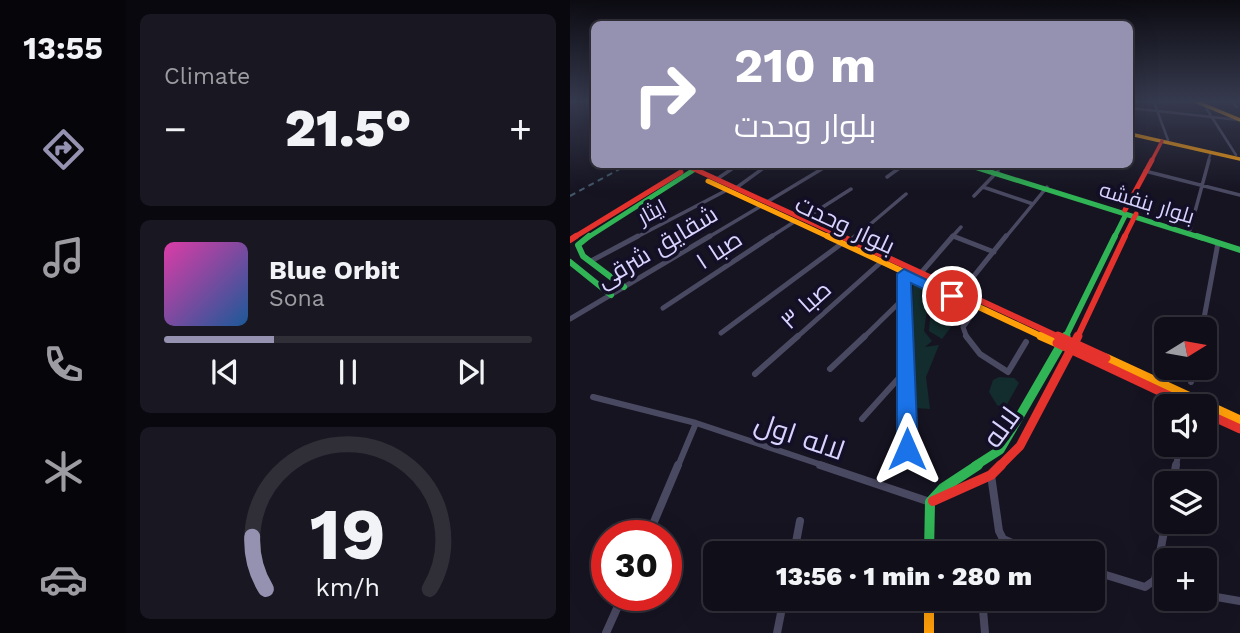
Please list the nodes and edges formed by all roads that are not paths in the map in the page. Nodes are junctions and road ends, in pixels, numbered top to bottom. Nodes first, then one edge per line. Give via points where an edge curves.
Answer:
1 (1163, 132) edge
2 (1221, 132) edge
3 (1133, 134) edge
4 (1165, 141) junction
5 (1210, 155) dead end
6 (1238, 157) edge
7 (733, 168) edge
8 (764, 168) edge
9 (823, 168) edge
10 (899, 168) edge
11 (979, 168) edge
12 (985, 168) edge
13 (694, 169) edge
14 (1145, 171) junction
15 (996, 173) junction
16 (887, 177) dead end
17 (717, 179) junction
18 (1202, 185) junction
19 (983, 187) junction
20 (1046, 188) junction
21 (731, 189) junction
22 (851, 189) dead end
23 (906, 194) dead end
24 (1240, 195) edge
25 (974, 196) dead end
26 (764, 204) junction
27 (1033, 204) junction
28 (1125, 212) junction
29 (1135, 216) junction
30 (804, 219) junction
31 (794, 222) junction
32 (961, 227) dead end
33 (1190, 230) junction
34 (952, 236) junction
35 (834, 238) junction
36 (570, 240) edge
37 (845, 243) junction
38 (1218, 243) junction
39 (1240, 248) edge
40 (994, 252) junction
41 (570, 261) edge
42 (591, 261) junction
43 (880, 263) junction
44 (578, 269) junction
45 (570, 273) edge
46 (904, 274) junction
47 (920, 274) junction
48 (624, 287) junction
49 (961, 292) junction
50 (611, 295) junction
51 (906, 296) junction
52 (663, 308) dead end
53 (977, 308) junction
54 (1204, 317) edge
55 (570, 319) edge
56 (720, 333) dead end
57 (1026, 342) dead end
58 (1063, 342) junction
59 (1073, 347) junction
60 (830, 369) dead end
61 (907, 369) junction
62 (755, 374) dead end
63 (1170, 394) edge
64 (593, 397) dead end
65 (1217, 412) edge
66 (1217, 418) edge
67 (862, 419) dead end
68 (1240, 420) edge
69 (696, 423) junction
70 (1240, 429) edge
71 (907, 449) dead end
72 (991, 475) junction
73 (930, 502) junction
74 (655, 520) edge
75 (800, 521) dead end
76 (796, 541) edge
77 (929, 541) edge
78 (1008, 541) edge
79 (1105, 575) edge
80 (1154, 580) edge
81 (1217, 597) edge
82 (1240, 601) edge
83 (616, 611) edge
84 (781, 611) edge
85 (929, 611) edge
86 (983, 611) edge
87 (606, 633) edge
88 (777, 633) edge
89 (929, 633) edge
90 (985, 633) edge

1 - 4 street
2 - 6 street
3 - 4 street
4 - 6 street
4 - 14 street, لاله
5 - 18 street
7 - 17 street
8 - 21 street, ایثار
9 - 26 street
10 - 16 street
11 - 15 street, بلوار بنفشه
12 - 15 street, بلوار بنفشه
13 - 17 street, بلوار وحدت
13 - 21 street, بلوار وحدت
13 - 36 street
13 - 42 street via 581,241 578,250
14 - 18 street
14 - 28 street, لاله
15 - 19 street
15 - 20 street, بلوار بنفشه
17 - 21 street, بلوار وحدت
18 - 24 street
18 - 33 street
19 - 25 street
19 - 27 street
20 - 27 street
20 - 28 street, بلوار بنفشه
21 - 26 street, بلوار وحدت
21 - 42 street, ایثار
22 - 30 street
23 - 37 street
26 - 30 street, بلوار وحدت
26 - 31 street, بلوار وحدت
26 - 48 street, شقایق شرقی
27 - 40 street
28 - 29 street, بلوار بنفشه
28 - 58 street, لاله
29 - 33 street, بلوار بنفشه
29 - 38 street, بلوار بنفشه
29 - 59 street, لاله
30 - 35 street, بلوار وحدت
31 - 35 street, بلوار وحدت
31 - 52 street, صبا ۱
32 - 34 street
33 - 39 street, بلوار بنفشه
34 - 40 street
34 - 47 street
35 - 37 street, بلوار وحدت
37 - 43 street, بلوار وحدت
37 - 47 street, بلوار وحدت
37 - 56 street
38 - 39 street, بلوار بنفشه
38 - 54 street
40 - 49 street
41 - 44 street
42 - 48 street
43 - 46 street, بلوار وحدت
43 - 62 street, صبا ۳
44 - 45 street
44 - 50 street
46 - 51 street
46 - 53 street, بلوار وحدت
47 - 49 street, بلوار وحدت
48 - 50 street, شقایق شرقی
49 - 58 street, بلوار وحدت
50 - 55 street, شقایق شرقی
51 - 60 street
51 - 61 street
53 - 57 street via 963,327 973,350 993,365 1008,372
53 - 58 street, بلوار وحدت
58 - 59 street
58 - 73 street, لاله via 999,450
59 - 63 street
59 - 72 street, لاله via 1020,446
61 - 67 street
61 - 71 street
64 - 69 street, لاله اول
65 - 68 street
66 - 70 street
69 - 73 street, لاله اول
69 - 74 street
72 - 73 street, لاله
72 - 78 street via 999,531
73 - 77 street
75 - 76 street
79 - 80 street via 1145,587
81 - 82 street
83 - 87 street
84 - 88 street
85 - 89 street
86 - 90 street

